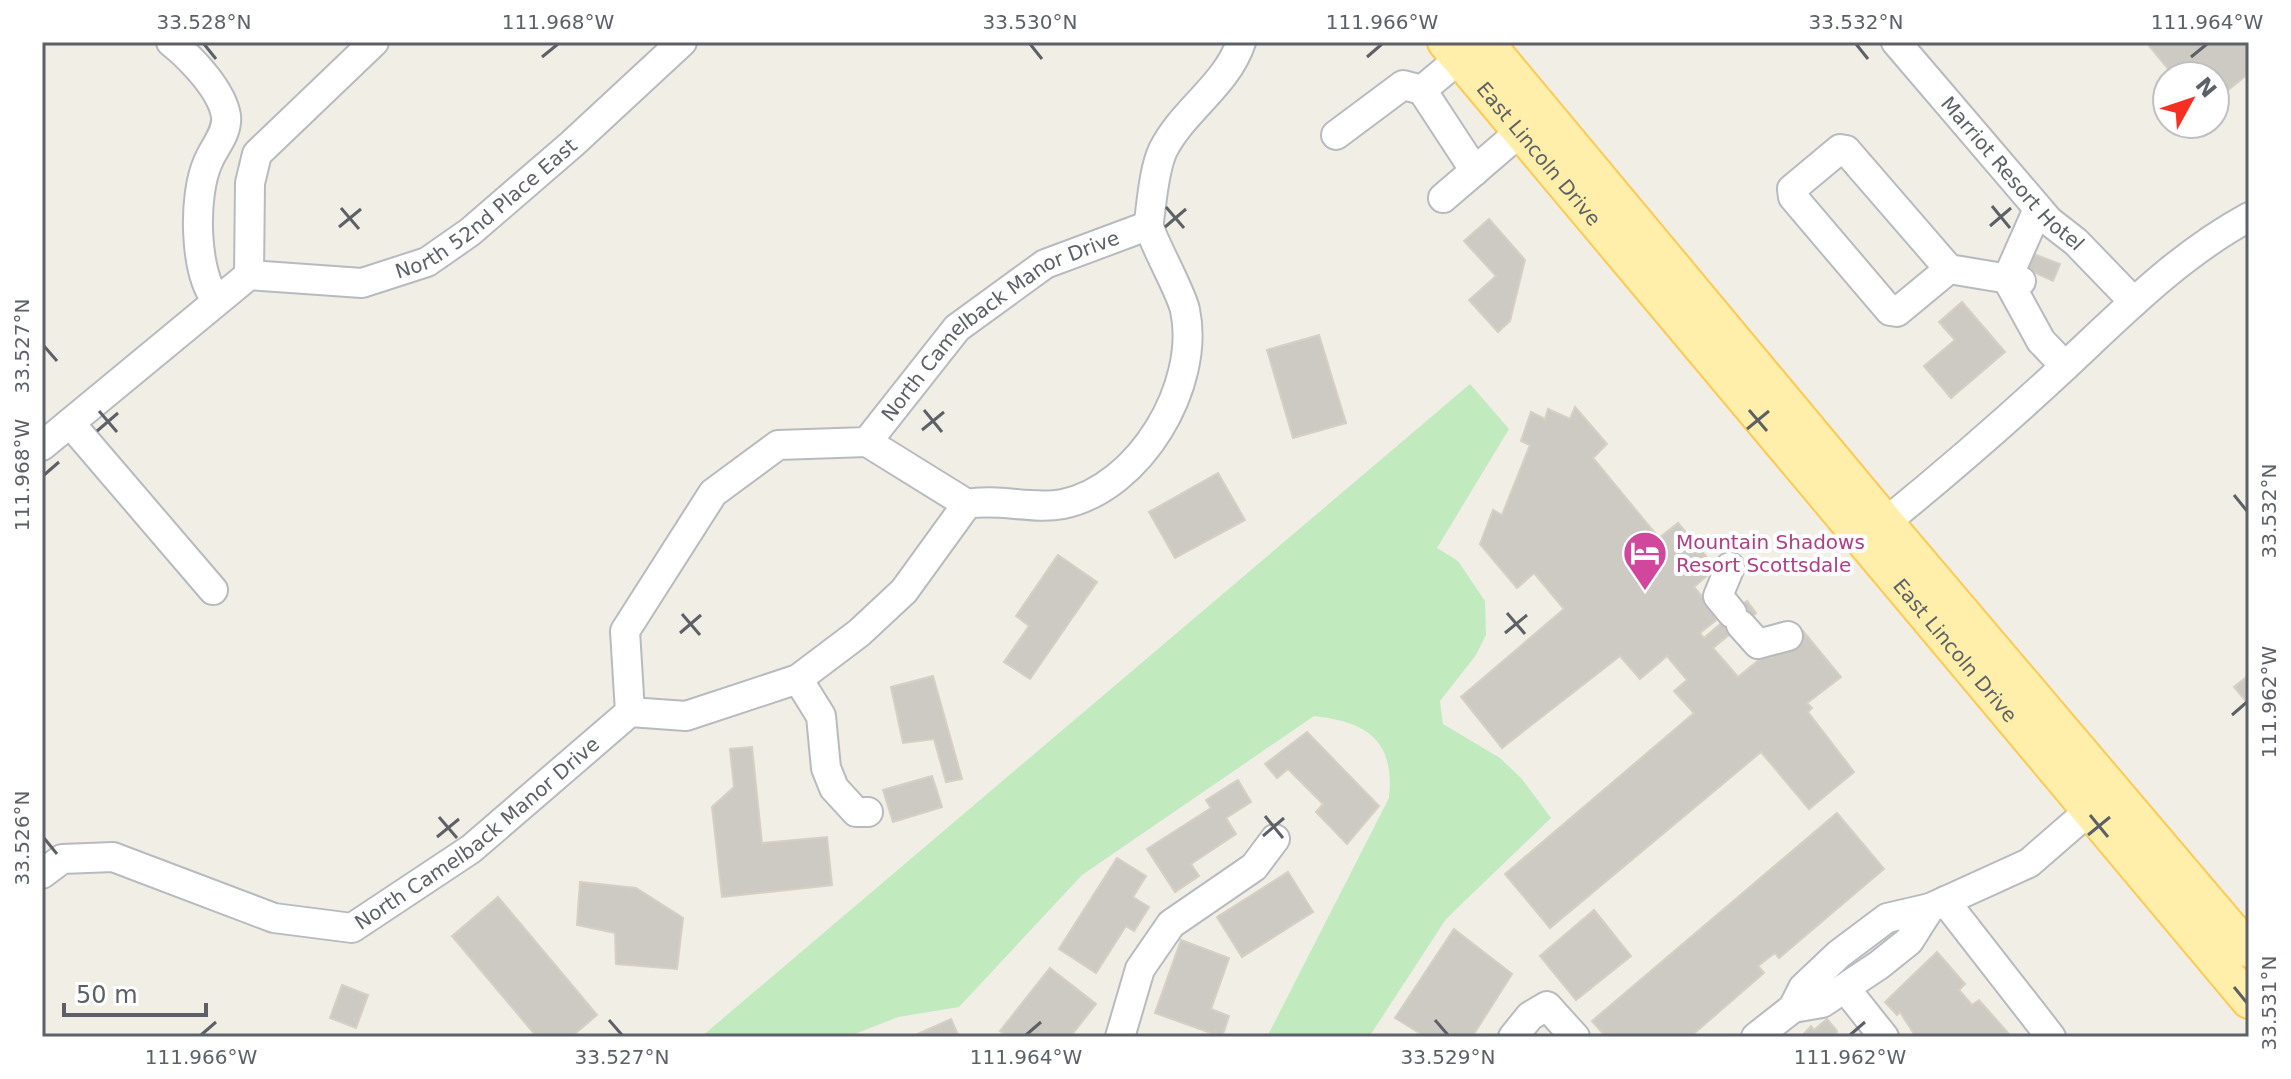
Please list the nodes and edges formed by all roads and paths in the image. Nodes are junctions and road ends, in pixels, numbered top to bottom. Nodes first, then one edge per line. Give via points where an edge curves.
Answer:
1 (171, 42) edge
2 (374, 42) edge
3 (682, 42) edge
4 (1241, 42) edge
5 (1896, 42) edge
6 (1463, 48) edge
7 (1422, 90) junction
8 (1520, 132) junction
9 (1336, 135) dead end
10 (1475, 171) junction
11 (1574, 172) junction
12 (1443, 198) dead end
13 (2044, 215) junction
14 (2249, 217) edge
15 (1147, 226) junction
16 (1949, 269) junction
17 (2021, 270) junction
18 (249, 275) junction
19 (216, 300) junction
20 (2134, 302) junction
21 (2065, 366) junction
22 (70, 423) junction
23 (867, 442) junction
24 (42, 446) edge
25 (1797, 462) junction
26 (967, 504) junction
27 (1886, 522) junction
28 (1917, 559) junction
29 (1730, 567) dead end
30 (213, 590) dead end
31 (1788, 636) dead end
32 (798, 679) junction
33 (630, 712) junction
34 (2102, 799) junction
35 (868, 812) dead end
36 (1275, 839) dead end
37 (42, 874) edge
38 (1938, 904) junction
39 (2249, 950) edge
40 (1845, 988) junction
41 (2249, 1001) edge
42 (1793, 1008) junction
43 (1120, 1037) edge
44 (1513, 1037) edge
45 (1575, 1037) edge
46 (1756, 1037) edge
47 (1884, 1037) edge
48 (2051, 1037) edge

1 - 19 street via 215,92 226,117 205,170 198,217 204,277
2 - 18 street via 257,154 250,183
3 - 18 street, North 52nd Place East via 561,154 427,262 362,283
4 - 15 street, North Camelback Manor Drive via 1229,68 1162,152
5 - 13 street, Marriot Resort Hotel
6 - 7 street
6 - 8 main road, East Lincoln Drive
6 - 11 main road, East Lincoln Drive
7 - 9 street via 1403,85
7 - 10 street
8 - 10 street
8 - 11 main road, East Lincoln Drive
10 - 12 street
11 - 25 main road, East Lincoln Drive
11 - 27 main road, East Lincoln Drive
13 - 17 street
13 - 20 street, Marriot Resort Hotel
14 - 20 street via 2199,248
15 - 23 street, North Camelback Manor Drive via 1045,264 957,328
15 - 26 street, North Camelback Manor Drive via 1185,311 1186,359 1167,419 1121,474 1086,496 1061,504
16 - 16 street via 1897,312 1890,311 1793,197 1792,189 1840,149 1846,150
16 - 17 street
17 - 21 street via 2023,314
18 - 19 street
19 - 22 street
20 - 21 street
21 - 27 street
22 - 24 street
22 - 30 street
23 - 26 street, North Camelback Manor Drive
23 - 33 street, North Camelback Manor Drive via 778,445 713,493 625,631
25 - 28 main road via 1825,473 1892,550
25 - 34 main road, East Lincoln Drive
26 - 32 street via 904,591
27 - 28 main road, East Lincoln Drive
28 - 34 main road, East Lincoln Drive
29 - 31 street via 1718,596 1758,644
32 - 33 street via 686,716
32 - 35 street via 821,716 826,768 834,788 856,812
33 - 37 street, North Camelback Manor Drive via 471,849 352,928 274,918 113,857 62,859
34 - 38 street via 2029,863
34 - 39 main road, East Lincoln Drive
34 - 41 main road, East Lincoln Drive
36 - 43 street via 1254,867 1171,924 1140,969
38 - 40 street via 1909,941
38 - 42 street via 1887,918 1803,988
38 - 48 street
40 - 42 street via 1822,1003
40 - 47 street
42 - 46 street
44 - 45 street via 1530,1016 1547,1006

